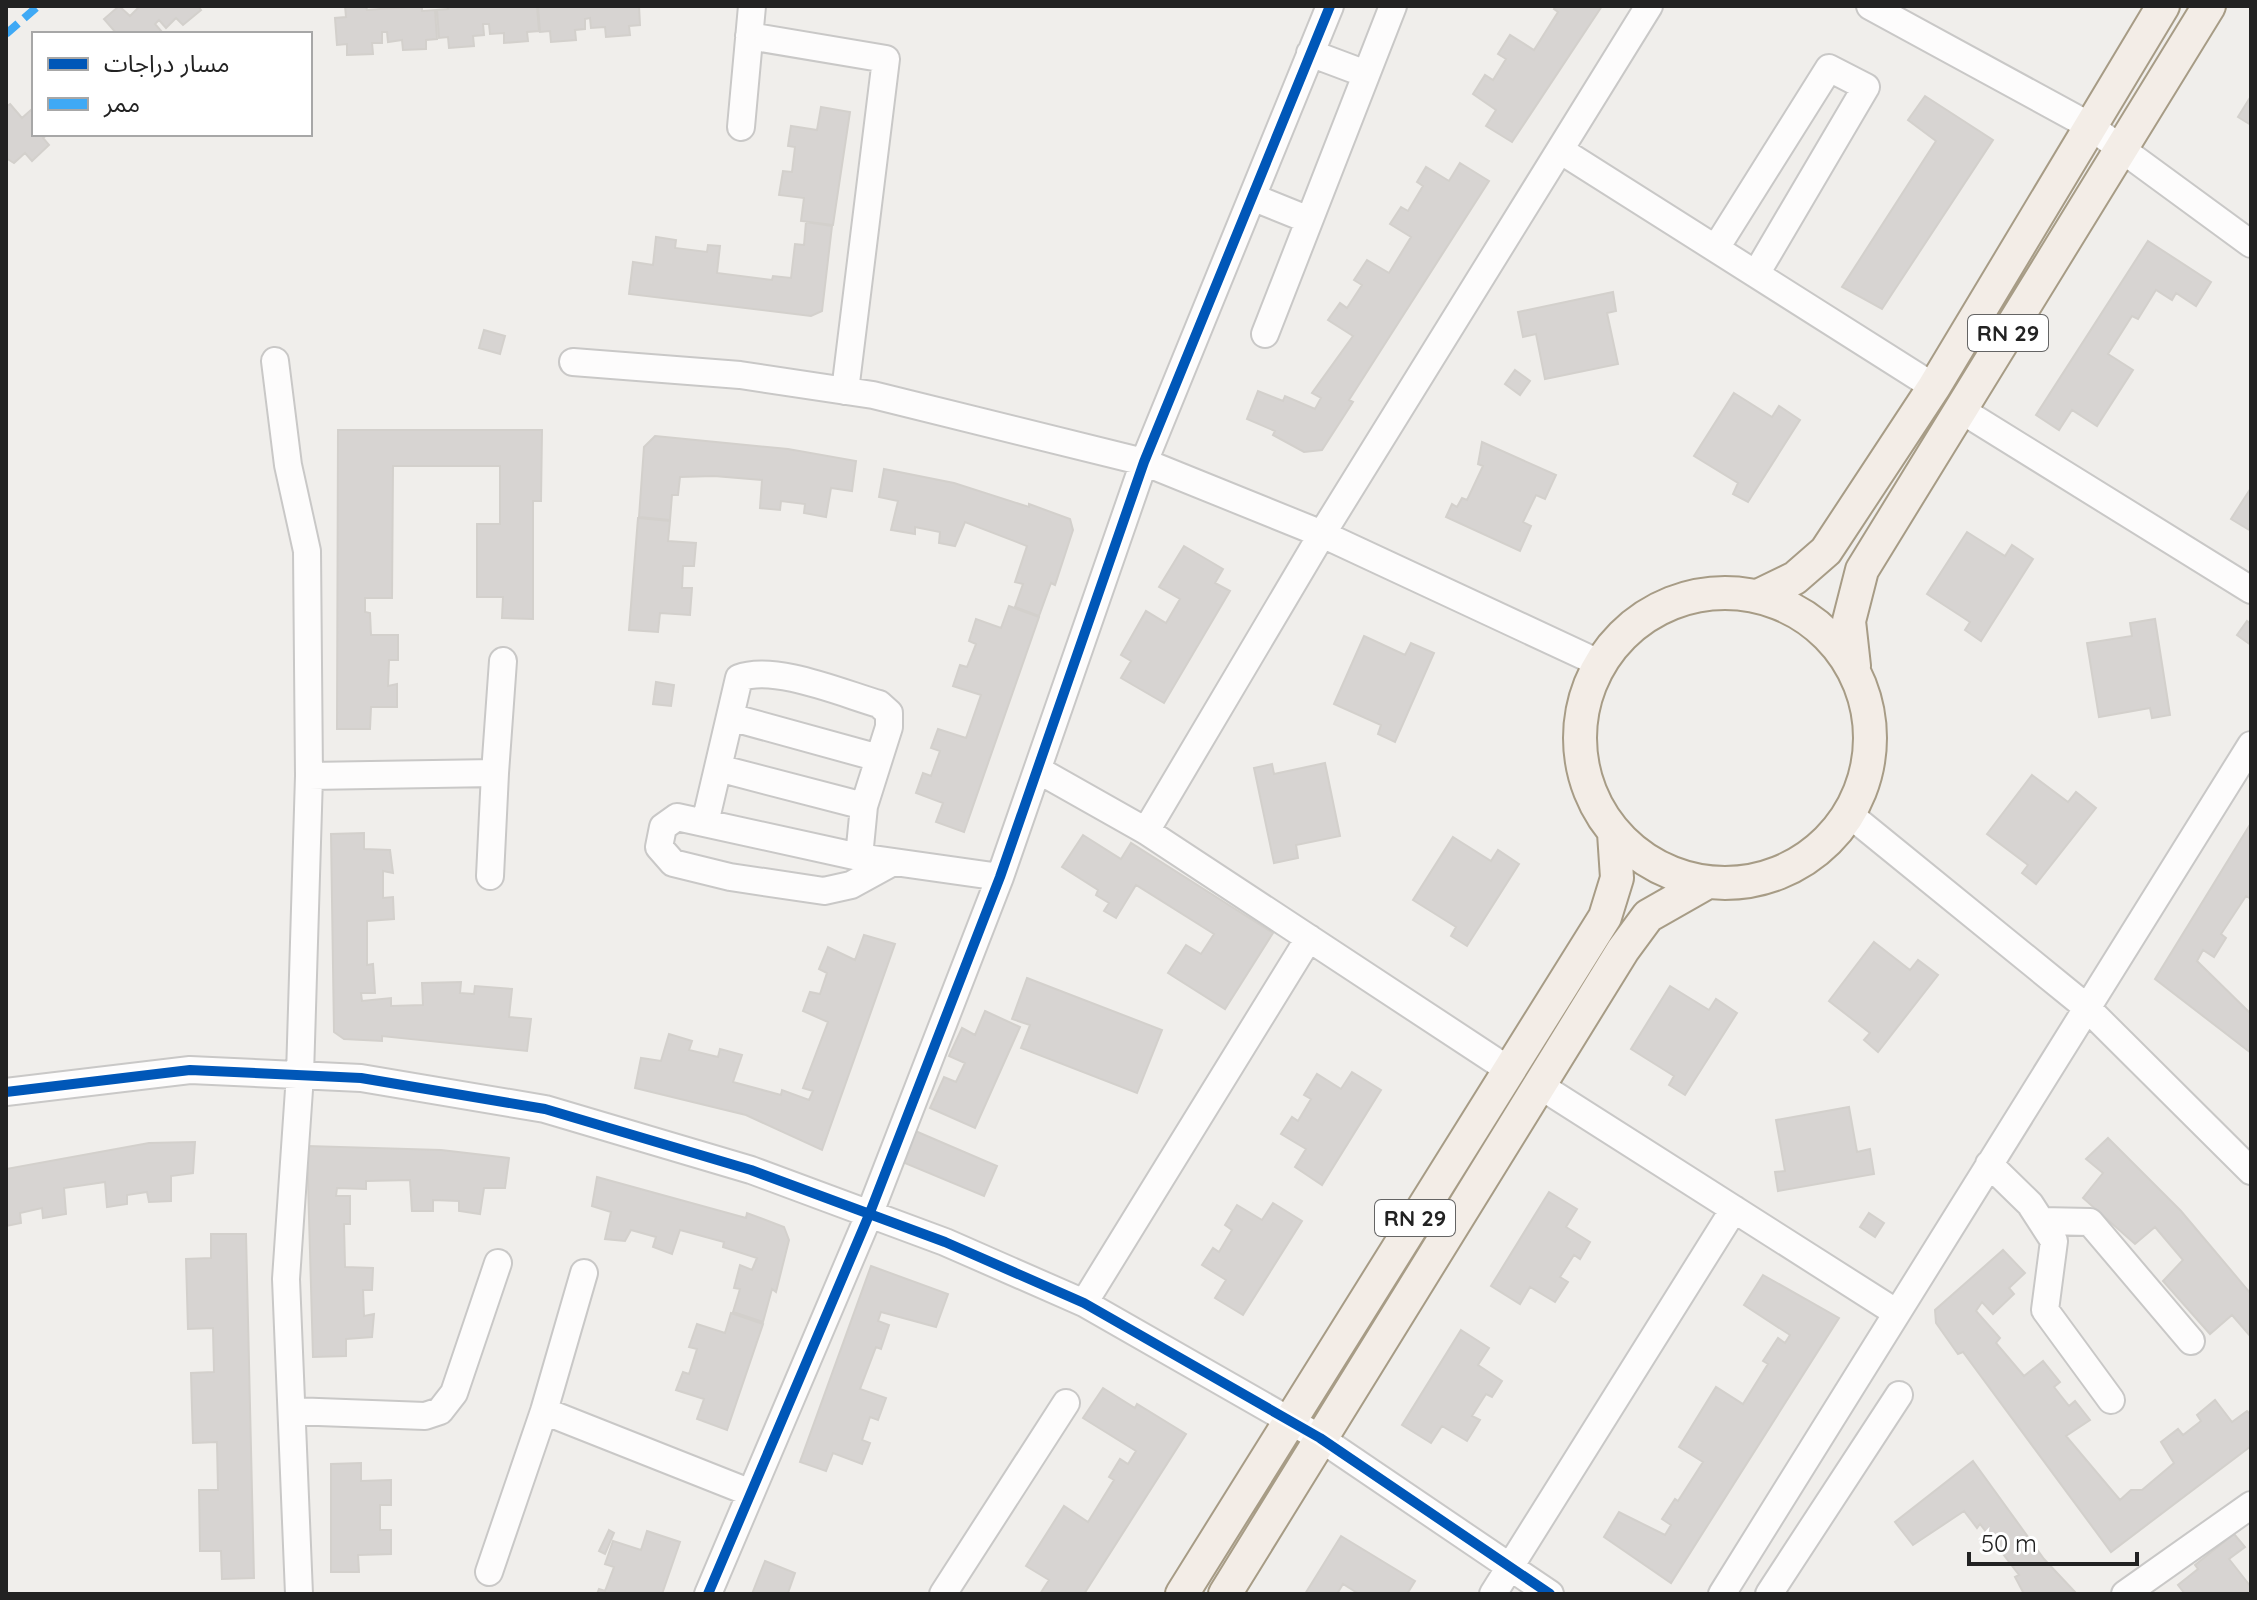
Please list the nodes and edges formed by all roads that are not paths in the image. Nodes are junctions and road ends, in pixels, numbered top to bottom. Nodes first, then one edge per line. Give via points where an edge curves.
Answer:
1 (752, 6) edge
2 (1330, 6) edge
3 (1393, 6) edge
4 (1649, 6) edge
5 (1870, 6) edge
6 (2163, 6) edge
7 (2209, 6) edge
8 (749, 36) junction
9 (1310, 53) junction
10 (1366, 74) junction
11 (2090, 126) junction
12 (741, 127) dead end
13 (2123, 148) junction
14 (1560, 150) junction
15 (1252, 197) junction
16 (1309, 220) junction
17 (2251, 244) edge
18 (1716, 248) junction
19 (1756, 274) junction
20 (1265, 334) dead end
21 (275, 361) dead end
22 (573, 362) dead end
23 (1934, 387) junction
24 (845, 391) junction
25 (1961, 410) junction
26 (1144, 462) junction
27 (1322, 534) junction
28 (2251, 590) edge
29 (1758, 596) junction
30 (503, 661) dead end
31 (1601, 664) junction
32 (1855, 673) junction
33 (730, 717) junction
34 (2251, 745) edge
35 (879, 758) junction
36 (718, 768) junction
37 (1038, 770) junction
38 (495, 773) junction
39 (309, 776) junction
40 (864, 806) junction
41 (1849, 814) junction
42 (705, 823) junction
43 (1146, 831) junction
44 (1614, 833) junction
45 (859, 857) junction
46 (893, 862) junction
47 (490, 876) dead end
48 (1000, 877) junction
49 (1706, 883) junction
50 (1309, 938) junction
51 (2085, 1006) junction
52 (1509, 1070) junction
53 (300, 1075) junction
54 (1539, 1085) junction
55 (6, 1092) edge
56 (1989, 1164) junction
57 (2251, 1171) edge
58 (1734, 1209) junction
59 (869, 1215) junction
60 (2041, 1221) junction
61 (498, 1263) dead end
62 (584, 1273) dead end
63 (1084, 1303) junction
64 (1897, 1313) junction
65 (2191, 1341) dead end
66 (1899, 1395) dead end
67 (2111, 1400) dead end
68 (1066, 1403) dead end
69 (292, 1411) junction
70 (544, 1411) junction
71 (1288, 1421) junction
72 (1320, 1438) junction
73 (751, 1493) junction
74 (1778, 1503) junction
75 (2251, 1505) edge
76 (1811, 1530) junction
77 (1512, 1565) junction
78 (489, 1572) dead end
79 (299, 1594) edge
80 (708, 1594) edge
81 (943, 1594) edge
82 (1182, 1594) edge
83 (1225, 1594) edge
84 (1493, 1594) edge
85 (1550, 1594) edge
86 (1722, 1594) edge
87 (1769, 1594) edge
88 (2125, 1594) edge

1 - 8 street
2 - 9 street
3 - 10 street
4 - 14 street
5 - 11 street
6 - 11 main road, RN 29
7 - 13 main road, RN 29
8 - 12 street
8 - 24 street via 886,59
9 - 10 street
9 - 15 street
10 - 16 street
11 - 13 street
11 - 23 main road, RN 29
13 - 17 street
13 - 25 main road, RN 29
14 - 18 street
14 - 27 street
15 - 16 street
15 - 26 street
16 - 20 street
18 - 19 street
18 - 19 street via 1829,68 1866,87
19 - 23 street
21 - 39 street via 288,465 307,551
22 - 24 street via 740,375
23 - 29 main road, RN 29 via 1826,551 1795,578
24 - 26 street
25 - 28 street
25 - 32 main road, RN 29 via 1856,587 1849,621
26 - 27 street
26 - 37 street
27 - 31 street
27 - 43 street
29 - 31 main road via 1718,593 1669,605 1626,632
29 - 32 main road via 1808,618 1835,643
30 - 38 street
31 - 44 main road via 1583,711 1582,761 1593,799
32 - 41 main road via 1865,696 1870,744 1864,780
33 - 35 street
33 - 35 street via 739,678 750,674 775,675 850,695 889,713
33 - 36 street
34 - 51 street
35 - 40 street
36 - 40 street
36 - 42 street
37 - 43 street
37 - 48 street
38 - 39 street
38 - 47 street
39 - 53 street
40 - 45 street
41 - 49 main road via 1826,843 1788,869 1743,883
41 - 51 street
42 - 45 street
42 - 46 street via 677,817 663,827 659,847 673,863 824,891 851,885
43 - 50 street
44 - 49 main road via 1665,871
44 - 52 main road, RN 29 via 1617,878 1605,917
45 - 46 street
46 - 48 street
48 - 59 street
49 - 54 main road, RN 29 via 1648,916
50 - 52 street
50 - 63 street
51 - 56 street
51 - 57 street
52 - 71 main road, RN 29
53 - 55 street via 190,1070
53 - 59 street via 361,1078 545,1109 751,1170
53 - 69 street via 286,1279
54 - 58 street
54 - 72 main road, RN 29
56 - 60 street
56 - 64 street
58 - 64 street
58 - 77 street
59 - 63 street
59 - 73 street
60 - 65 street via 2090,1222
60 - 67 street via 2054,1241 2045,1310
61 - 69 street via 454,1393 440,1411 425,1416
62 - 70 street
63 - 71 street
64 - 74 street
66 - 76 street
68 - 81 street
69 - 79 street
70 - 73 street
70 - 78 street
71 - 72 street
71 - 82 main road, RN 29
72 - 77 street
72 - 83 main road, RN 29
73 - 80 street
74 - 76 street
74 - 86 street
75 - 88 street
76 - 87 street
77 - 84 street
77 - 85 street

